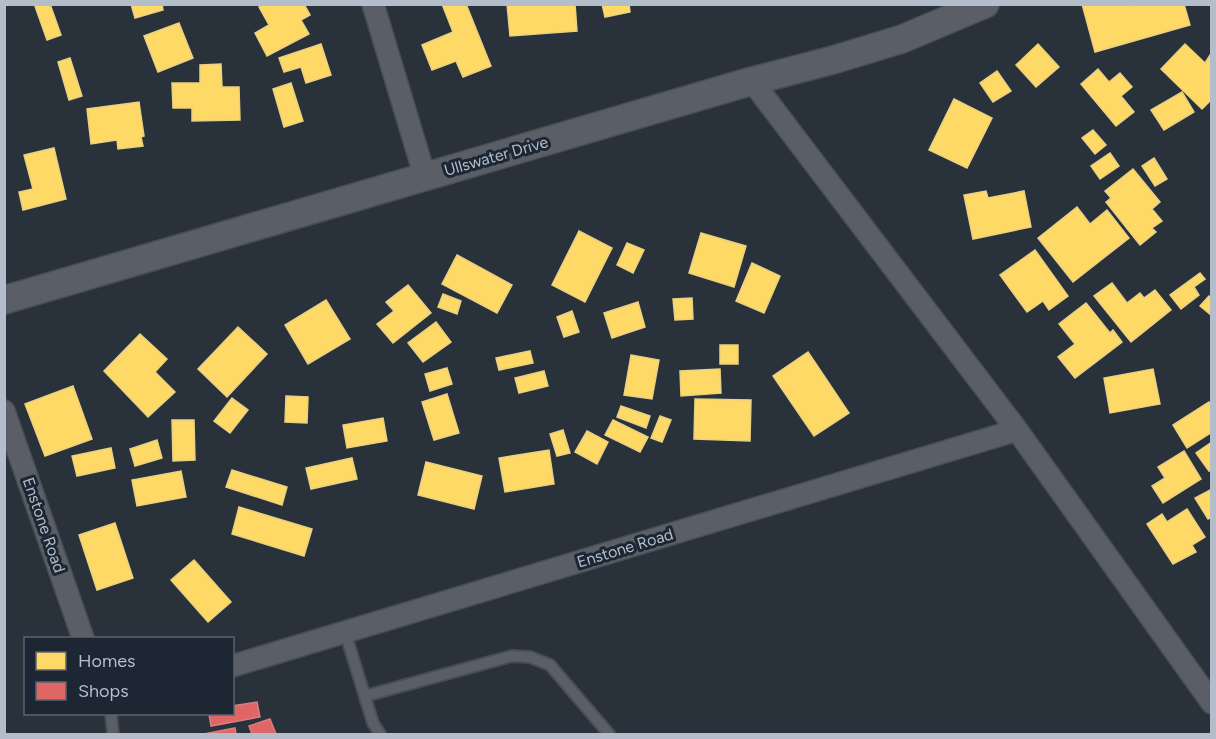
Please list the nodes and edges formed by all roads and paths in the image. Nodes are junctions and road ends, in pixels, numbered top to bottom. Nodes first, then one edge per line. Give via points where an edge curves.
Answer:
1 (373, 4) edge
2 (985, 4) edge
3 (752, 81) junction
4 (425, 177) junction
5 (4, 300) edge
6 (4, 411) edge
7 (1017, 430) junction
8 (345, 632) junction
9 (82, 637) edge
10 (234, 665) edge
11 (365, 696) junction
12 (1212, 704) edge
13 (111, 715) edge
14 (113, 735) edge
15 (380, 735) edge
16 (609, 735) edge

1 - 4 street
2 - 3 street, Ullswater Drive via 902,39
3 - 4 street, Ullswater Drive
3 - 7 street
4 - 5 street, Ullswater Drive
6 - 9 street, Enstone Road
7 - 8 street, Enstone Road
7 - 12 street
8 - 10 street, Enstone Road
8 - 11 lane
11 - 15 lane
11 - 16 lane via 512,656 530,657 550,665
13 - 14 lane

